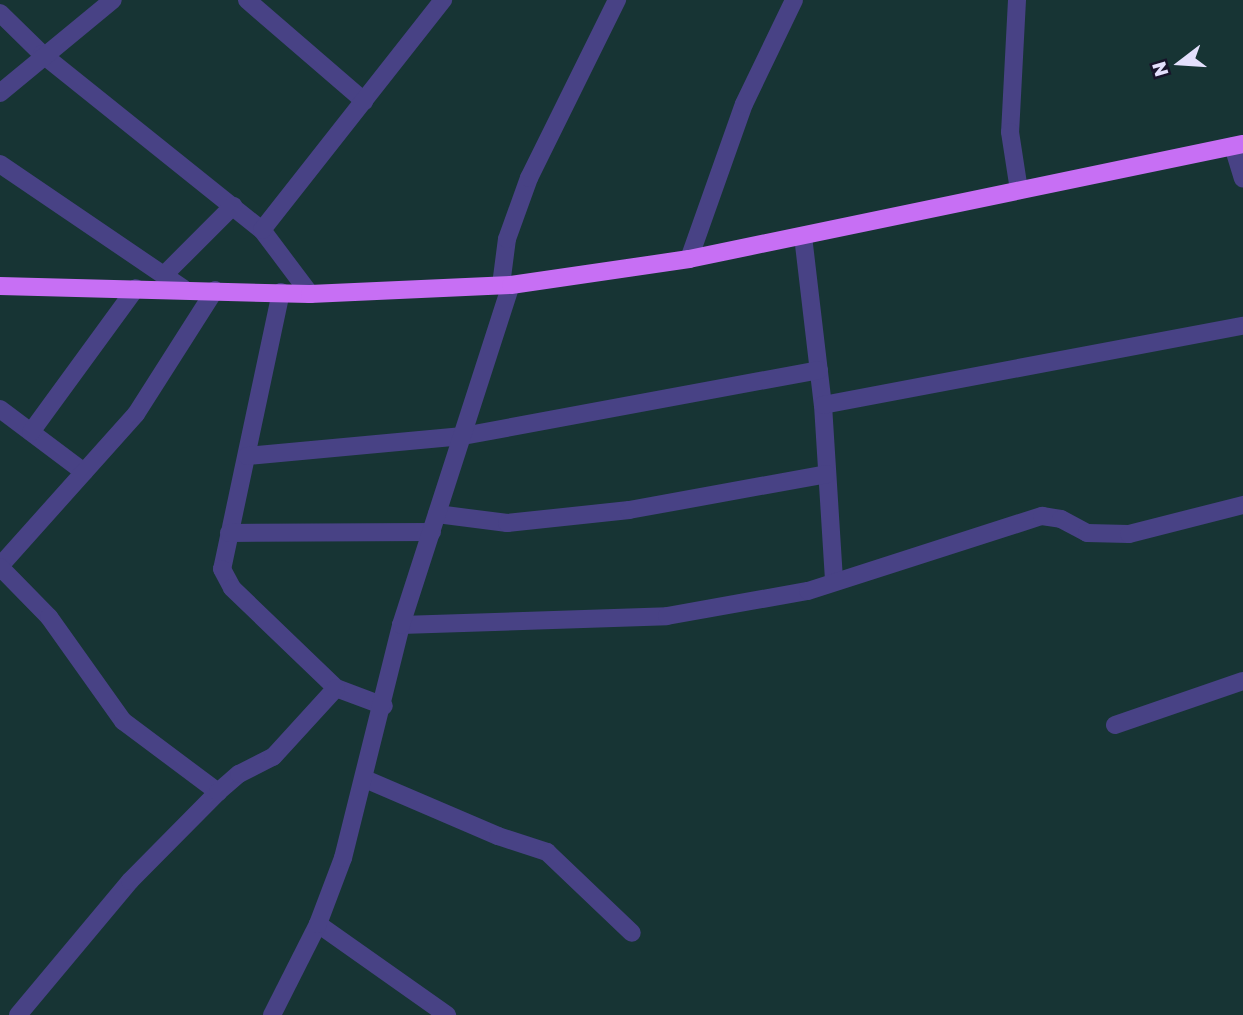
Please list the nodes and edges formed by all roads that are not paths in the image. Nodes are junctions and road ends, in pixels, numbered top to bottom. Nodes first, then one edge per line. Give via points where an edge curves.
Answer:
1 (113, 0) edge
2 (247, 0) edge
3 (443, 0) edge
4 (617, 0) edge
5 (794, 0) edge
6 (1017, 0) edge
7 (0, 13) edge
8 (42, 54) junction
9 (0, 93) edge
10 (364, 102) junction
11 (1238, 145) edge
12 (0, 164) edge
13 (1243, 178) edge
14 (1019, 190) junction
15 (233, 206) junction
16 (262, 230) junction
17 (803, 236) junction
18 (688, 259) junction
19 (164, 275) junction
20 (506, 285) junction
21 (0, 286) edge
22 (136, 288) junction
23 (184, 289) junction
24 (215, 290) junction
25 (281, 292) junction
26 (310, 294) junction
27 (1243, 326) edge
28 (819, 370) junction
29 (823, 405) junction
30 (0, 409) edge
31 (31, 432) junction
32 (463, 436) junction
33 (247, 456) junction
34 (84, 472) junction
35 (827, 474) junction
36 (1243, 505) edge
37 (434, 523) junction
38 (229, 533) junction
39 (0, 567) edge
40 (834, 582) junction
41 (401, 625) junction
42 (1243, 681) edge
43 (336, 688) junction
44 (384, 706) junction
45 (1115, 725) dead end
46 (365, 779) junction
47 (218, 792) junction
48 (318, 924) junction
49 (632, 933) dead end
50 (18, 1015) edge
51 (272, 1015) edge
52 (447, 1015) edge

1 - 8 street
2 - 10 street
3 - 10 street
4 - 20 street via 528,178 507,239
5 - 18 street via 744,104
6 - 14 street via 1010,132
7 - 8 street
8 - 9 street
8 - 15 street
10 - 16 street
11 - 13 street
11 - 14 main road
12 - 19 street
14 - 17 main road
15 - 16 street
15 - 19 street
16 - 26 street
17 - 18 main road
17 - 28 street
18 - 20 main road
19 - 23 street
20 - 26 main road
20 - 32 street
21 - 22 main road
22 - 23 main road
22 - 31 street
23 - 24 main road
24 - 25 main road
24 - 34 street via 136,414
25 - 26 main road
25 - 33 street
27 - 29 street
28 - 29 street
28 - 32 street
29 - 35 street
30 - 31 street
31 - 34 street
32 - 33 street
32 - 37 street
33 - 38 street
34 - 39 street
35 - 37 street via 615,512 507,523
35 - 40 street
36 - 40 street via 1129,534 1087,533 1061,519 1042,516
37 - 38 street
37 - 41 street
38 - 43 street via 222,569 232,587
39 - 47 street via 49,617 123,721
40 - 41 street via 667,616
41 - 44 street
42 - 45 street
43 - 44 street
43 - 47 street via 273,757 239,774
44 - 46 street
46 - 48 street
46 - 49 street via 547,852
47 - 50 street via 130,881
48 - 51 street
48 - 52 street

